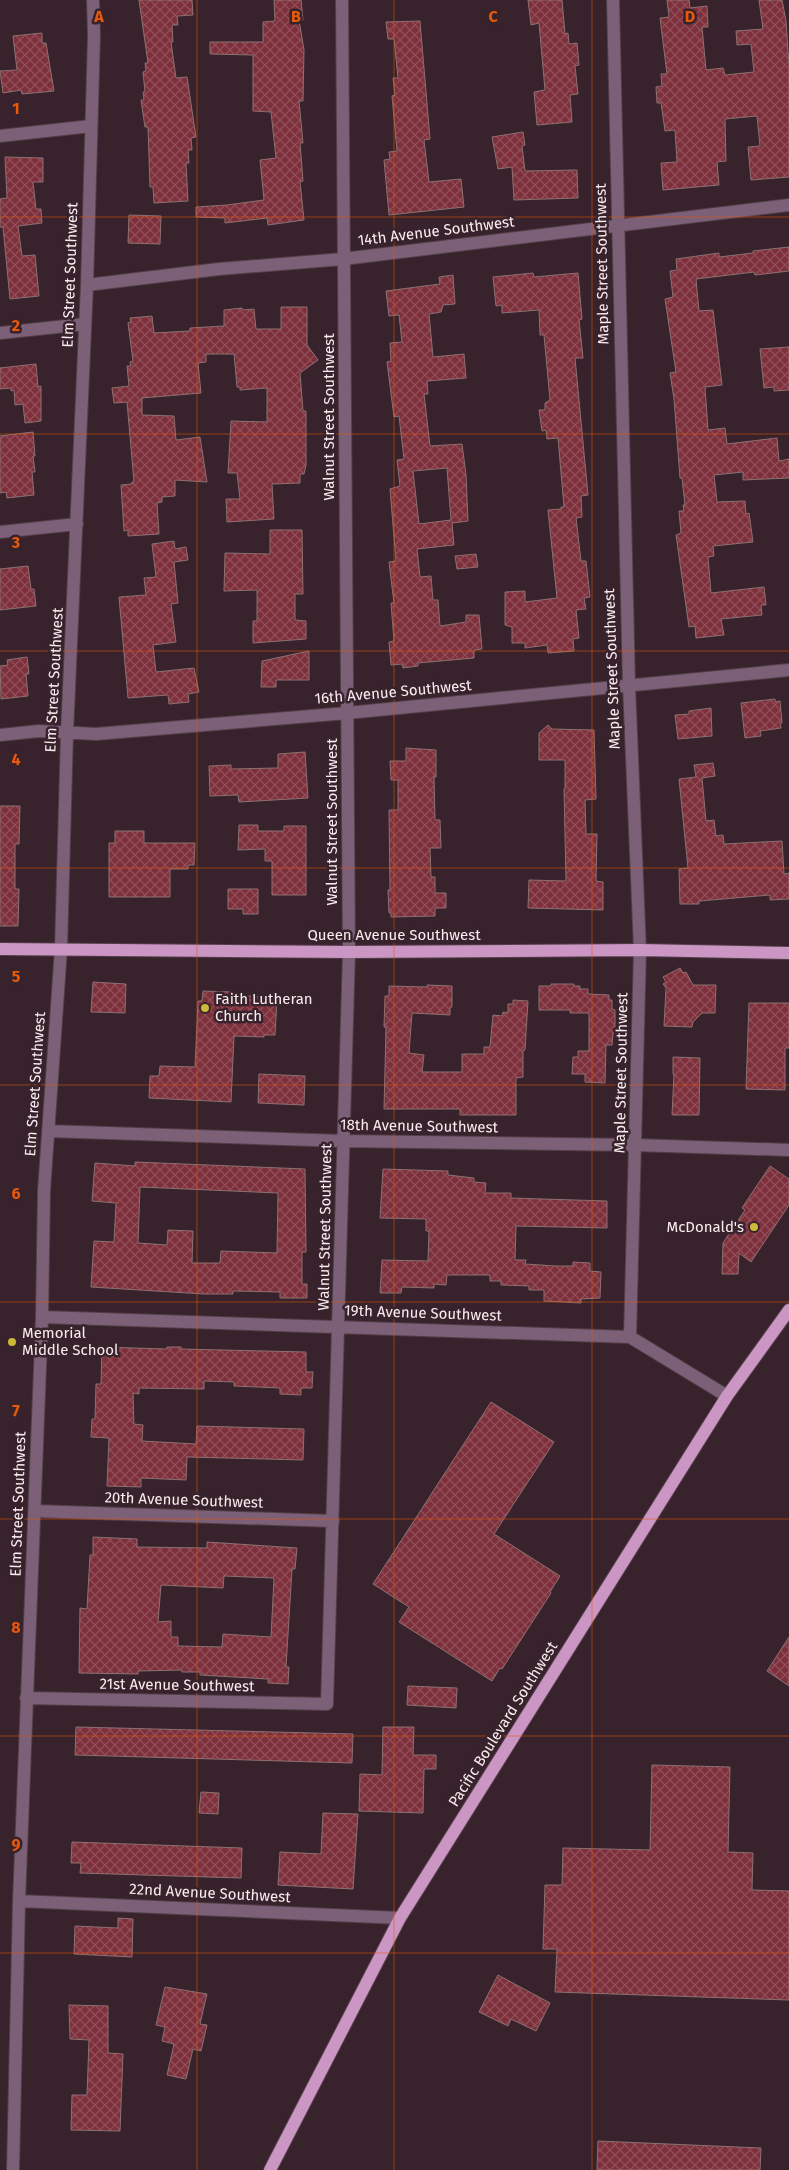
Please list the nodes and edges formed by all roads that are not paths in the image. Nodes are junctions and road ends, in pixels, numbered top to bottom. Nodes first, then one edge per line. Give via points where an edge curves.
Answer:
1 (93, 0) edge
2 (342, 0) edge
3 (613, 0) edge
4 (91, 126) junction
5 (0, 136) edge
6 (789, 205) edge
7 (617, 225) junction
8 (344, 259) junction
9 (87, 285) junction
10 (85, 324) junction
11 (0, 333) edge
12 (77, 524) junction
13 (0, 532) edge
14 (789, 670) edge
15 (628, 685) junction
16 (347, 713) junction
17 (67, 732) junction
18 (0, 735) edge
19 (0, 949) edge
20 (61, 949) junction
21 (640, 950) junction
22 (349, 952) junction
23 (789, 953) edge
24 (48, 1131) junction
25 (343, 1141) junction
26 (636, 1145) junction
27 (789, 1150) edge
28 (789, 1310) edge
29 (42, 1317) junction
30 (339, 1327) junction
31 (630, 1337) junction
32 (727, 1396) junction
33 (35, 1511) junction
34 (333, 1521) junction
35 (26, 1698) junction
36 (327, 1704) joint
37 (19, 1901) junction
38 (400, 1918) junction
39 (13, 2170) edge
40 (270, 2170) edge

1 - 4 street, Elm Street Southwest
2 - 8 street, Walnut Street Southwest
3 - 7 street, Maple Street Southwest
4 - 5 street
4 - 9 street, Elm Street Southwest
6 - 7 street, 14th Avenue Southwest
7 - 8 street, 14th Avenue Southwest
7 - 15 street, Maple Street Southwest
8 - 9 street, 14th Avenue Southwest via 219,269
8 - 16 street, Walnut Street Southwest
9 - 10 street, Elm Street Southwest
10 - 11 street
10 - 12 street, Elm Street Southwest
12 - 13 street
12 - 17 street, Elm Street Southwest
14 - 15 street, 16th Avenue Southwest
15 - 16 street, 16th Avenue Southwest
15 - 21 street, Maple Street Southwest
16 - 17 street, 16th Avenue Southwest via 96,734
16 - 22 street, Walnut Street Southwest
17 - 18 street, 16th Avenue Southwest
17 - 20 street, Elm Street Southwest
19 - 20 main road, Queen Avenue Southwest
20 - 22 main road, Queen Avenue Southwest
20 - 24 street, Elm Street Southwest
21 - 22 main road, Queen Avenue Southwest
21 - 23 main road, Queen Avenue Southwest
21 - 26 street, Maple Street Southwest
22 - 25 street, Walnut Street Southwest
24 - 25 street, 18th Avenue Southwest
24 - 29 street, Elm Street Southwest
25 - 26 street, 18th Avenue Southwest
25 - 30 street, Walnut Street Southwest
26 - 27 street, 18th Avenue Southwest
26 - 31 street, Maple Street Southwest
28 - 32 main road, Pacific Boulevard Southwest
29 - 30 street, 19th Avenue Southwest
29 - 33 street, Elm Street Southwest
30 - 31 street, 19th Avenue Southwest
30 - 34 street, Walnut Street Southwest
31 - 32 street, 19th Avenue Southwest
32 - 38 main road, Pacific Boulevard Southwest
33 - 34 street, 20th Avenue Southwest
33 - 35 street, Elm Street Southwest
34 - 36 street, Walnut Street Southwest
35 - 36 street, 21st Avenue Southwest
35 - 37 street, Elm Street Southwest
37 - 38 street, 22nd Avenue Southwest
37 - 39 street, Elm Street Southwest
38 - 40 main road, Pacific Boulevard Southwest

